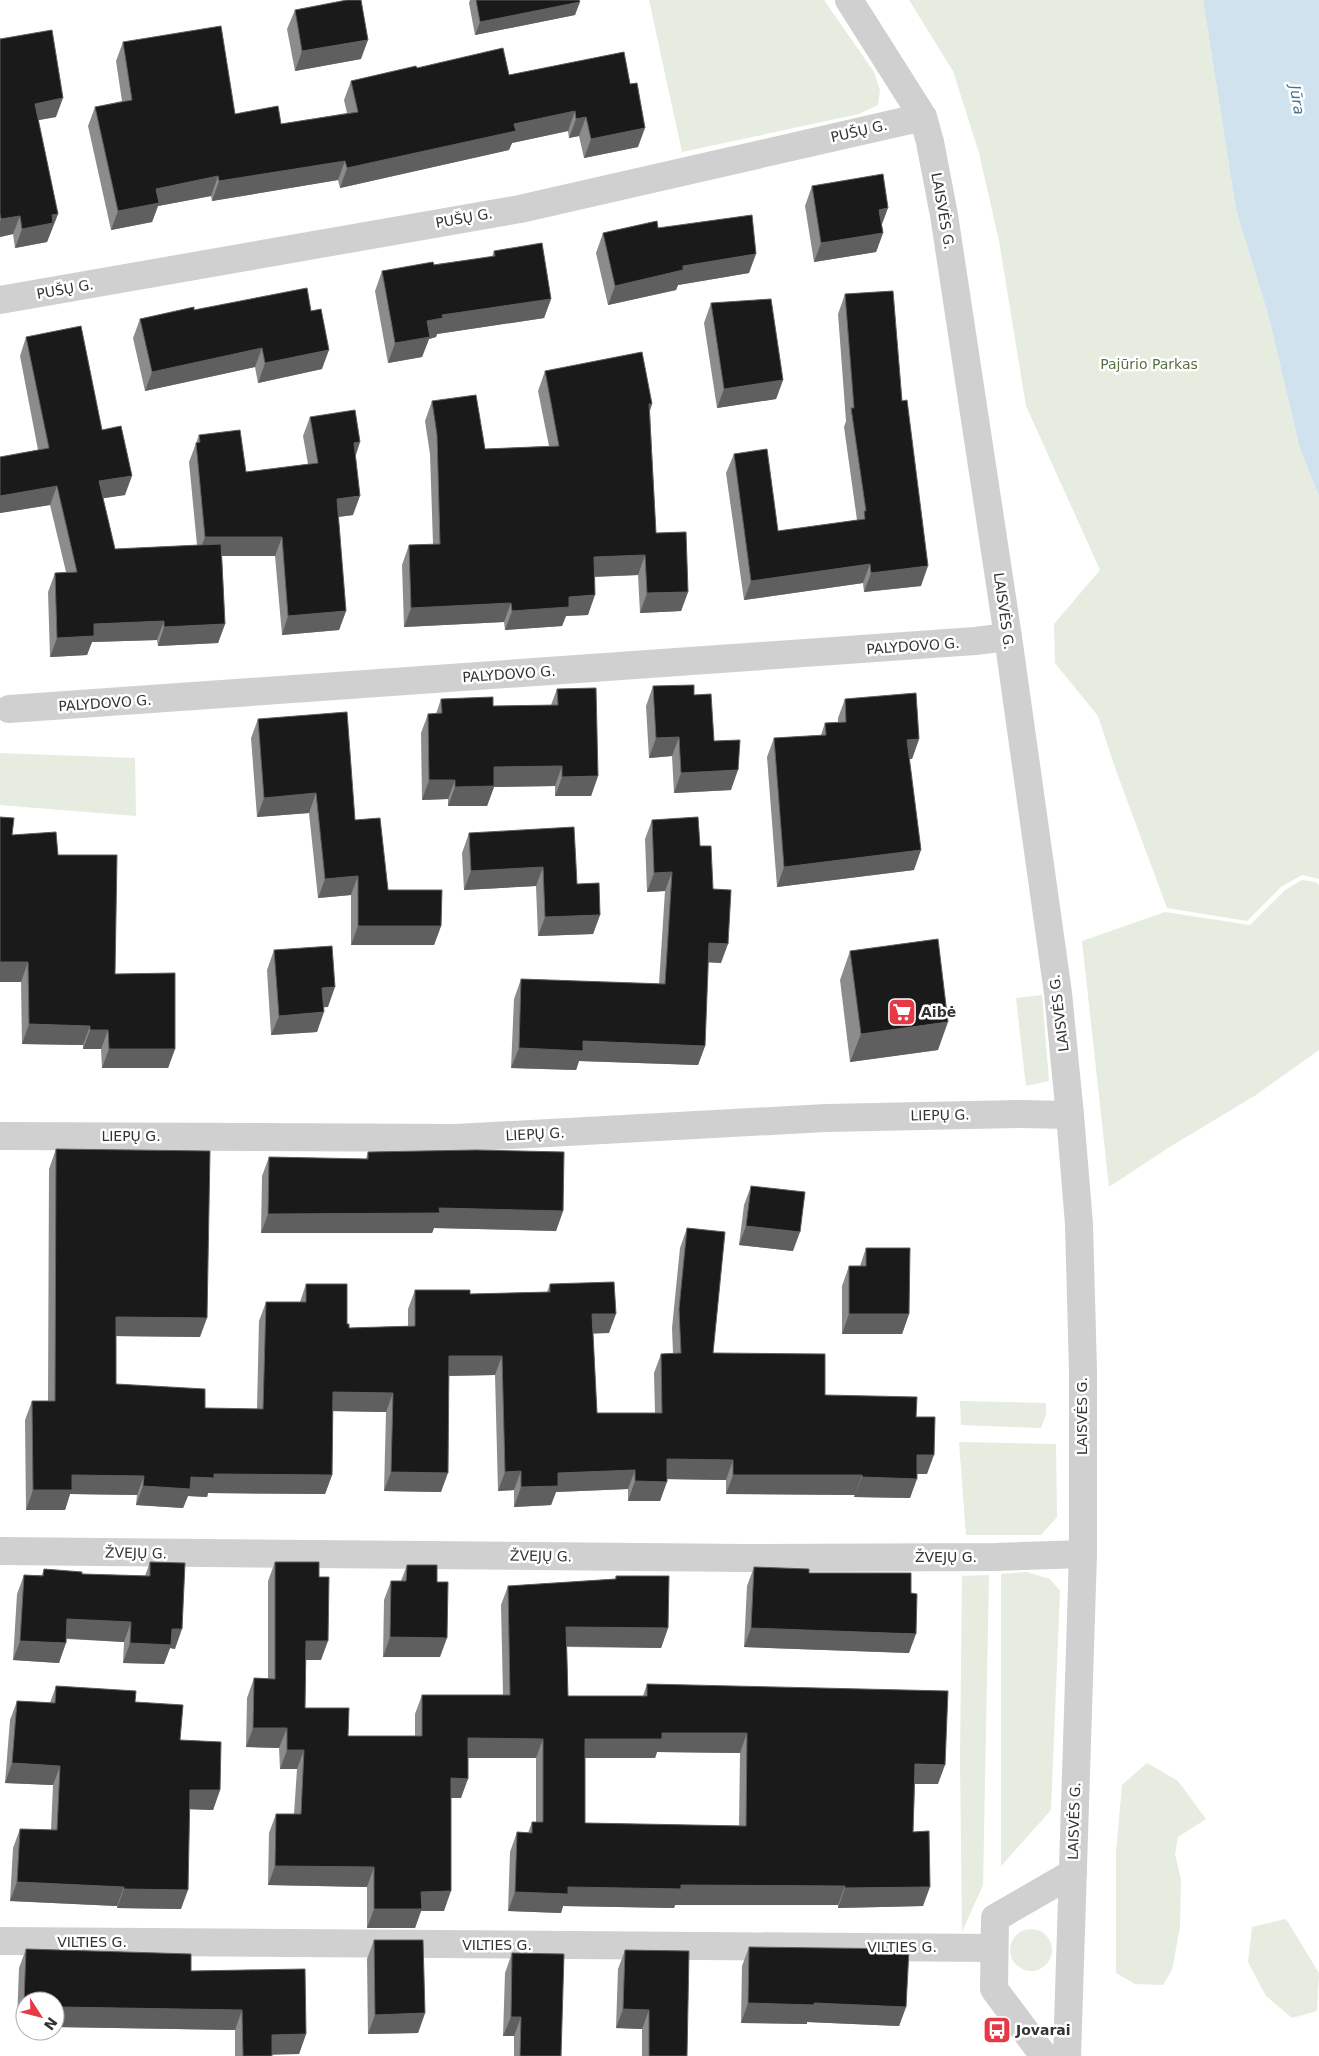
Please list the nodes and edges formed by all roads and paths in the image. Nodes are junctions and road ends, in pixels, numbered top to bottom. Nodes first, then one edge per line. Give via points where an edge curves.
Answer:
1 (849, 0) edge
2 (923, 117) junction
3 (0, 300) edge
4 (1008, 637) junction
5 (9, 709) dead end
6 (1070, 1115) junction
7 (0, 1136) edge
8 (0, 1551) edge
9 (1083, 1554) junction
10 (1072, 1873) junction
11 (0, 1941) edge
12 (994, 1948) junction
13 (1044, 2056) edge
14 (1067, 2056) edge

1 - 2 street, LAISVĖS G.
2 - 3 street, PUŠŲ G. via 520,208
2 - 4 street, LAISVĖS G. via 944,215
4 - 5 street, PALYDOVO G.
4 - 6 street, LAISVĖS G. via 1058,993
6 - 7 street, LIEPŲ G. via 826,1118 456,1138
6 - 9 street, LAISVĖS G. via 1079,1232
8 - 9 street, ŽVEJŲ G. via 745,1558
9 - 10 street, LAISVĖS G.
10 - 12 street via 995,1918
10 - 14 street, LAISVĖS G.
11 - 12 street, VILTIES G.
12 - 13 street via 994,1989

